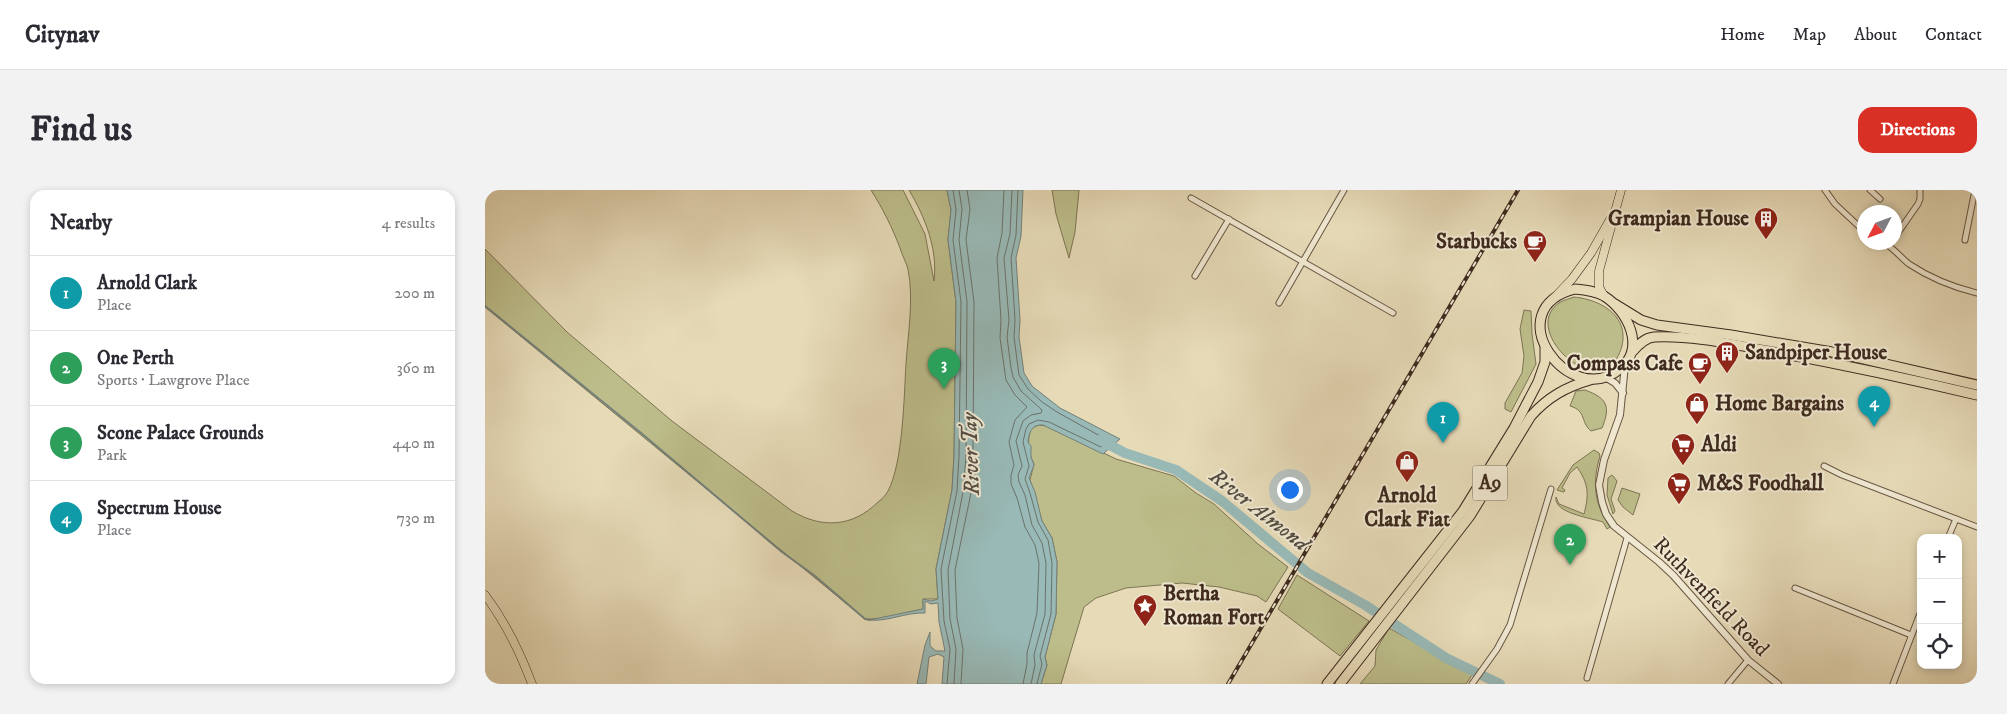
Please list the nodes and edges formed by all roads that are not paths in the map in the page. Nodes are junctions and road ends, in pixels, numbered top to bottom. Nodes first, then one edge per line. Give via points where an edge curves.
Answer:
1 (1344, 190) edge
2 (1621, 190) edge
3 (1825, 190) edge
4 (1919, 190) edge
5 (1975, 190) edge
6 (1873, 191) edge
7 (1191, 198) dead end
8 (1880, 199) dead end
9 (1615, 211) junction
10 (1229, 219) junction
11 (1969, 221) junction
12 (1977, 223) edge
13 (1857, 225) edge
14 (1902, 226) edge
15 (1965, 240) dead end
16 (1894, 250) edge
17 (1303, 262) junction
18 (1195, 276) dead end
19 (1977, 293) edge
20 (1604, 296) junction
21 (1552, 300) junction
22 (1279, 303) dead end
23 (1615, 304) junction
24 (1393, 313) dead end
25 (1545, 348) junction
26 (1633, 351) junction
27 (1625, 364) junction
28 (1605, 377) junction
29 (1590, 380) junction
30 (1977, 385) edge
31 (1623, 393) junction
32 (1977, 395) edge
33 (1824, 466) dead end
34 (1551, 490) dead end
35 (1955, 519) junction
36 (1977, 527) edge
37 (1949, 534) edge
38 (1627, 538) junction
39 (1795, 588) dead end
40 (485, 595) edge
41 (1399, 601) junction
42 (1917, 621) edge
43 (1911, 635) junction
44 (1368, 639) junction
45 (1748, 660) junction
46 (1587, 678) dead end
47 (532, 684) edge
48 (1327, 684) edge
49 (1340, 684) edge
50 (1472, 684) edge
51 (1728, 684) edge
52 (1777, 684) edge
53 (1893, 684) edge

1 - 17 street
2 - 9 main road
3 - 13 street
4 - 14 street via 1918,204
5 - 11 street
6 - 8 street
7 - 10 street
9 - 20 main road via 1599,271 1599,286
9 - 21 main road via 1591,253
10 - 17 street
10 - 18 street
11 - 12 street
11 - 15 street
16 - 19 street via 1928,275 1953,287
17 - 22 street
17 - 24 street
20 - 21 highway via 1575,289
20 - 23 highway
21 - 25 highway via 1542,314 1540,324
23 - 26 highway via 1631,328
23 - 30 highway via 1641,320 1657,325 1838,353
25 - 29 highway via 1570,372
25 - 41 highway, A9 via 1543,370 1514,428 1463,511
26 - 27 highway
26 - 32 highway via 1653,337 1727,344 1837,363
27 - 28 highway
27 - 31 street, Ruthvenfield Road
28 - 29 highway
28 - 31 street
29 - 41 highway, A9 via 1557,393 1531,416 1470,516
31 - 38 street, Ruthvenfield Road via 1620,415 1599,485 1606,514
33 - 35 street
34 - 50 street via 1512,618 1497,649
35 - 36 street
35 - 37 street
38 - 45 street, Ruthvenfield Road via 1673,576
38 - 46 street
39 - 43 street
40 - 47 main road via 501,616
41 - 44 highway, A9
42 - 43 street
43 - 53 street
44 - 48 highway, A9
44 - 49 highway, A9
45 - 51 street
45 - 52 street, Ruthvenfield Road

